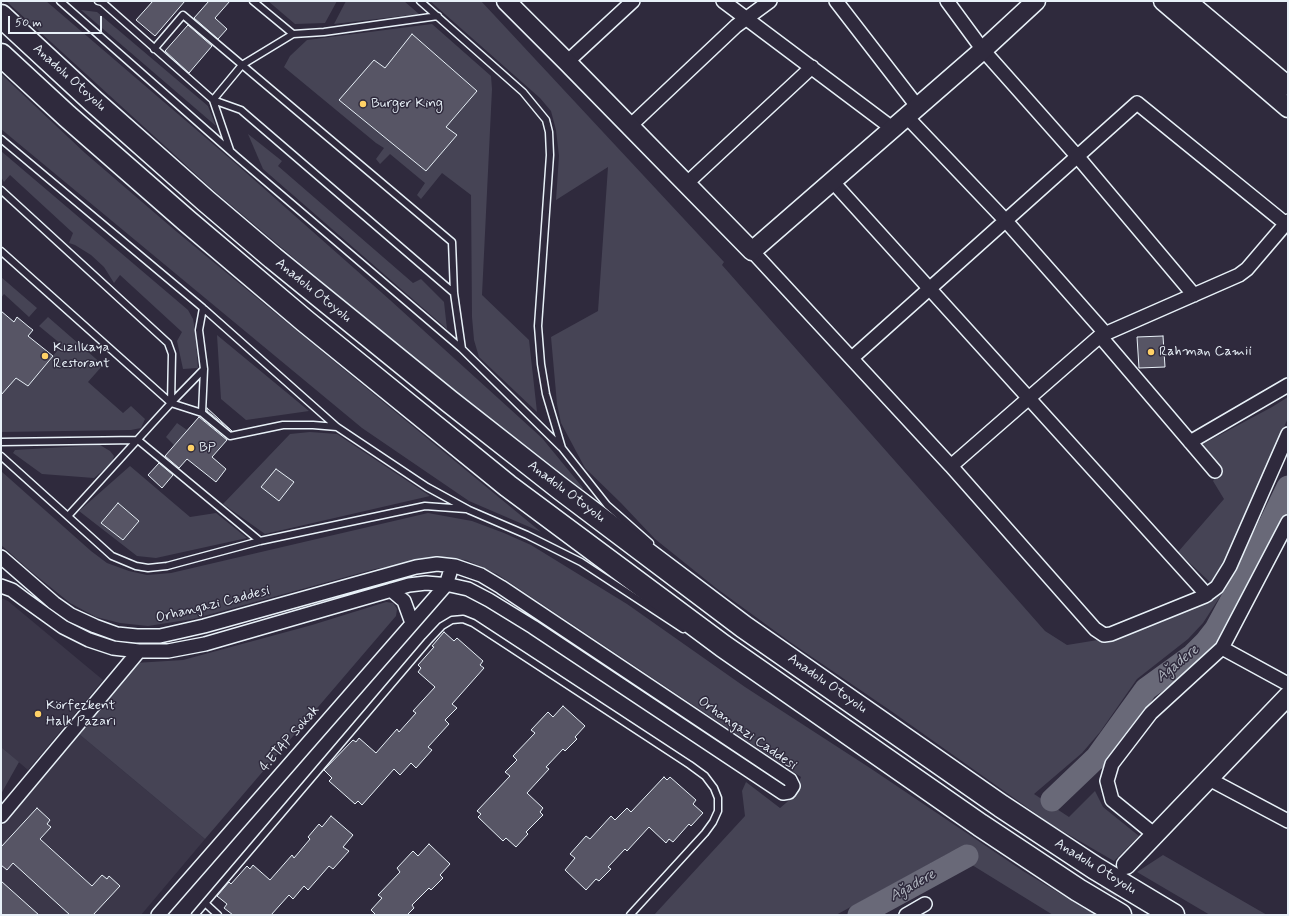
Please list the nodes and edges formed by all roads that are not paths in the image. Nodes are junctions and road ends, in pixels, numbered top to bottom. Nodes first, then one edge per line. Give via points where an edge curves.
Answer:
1 (60, 1) edge
2 (98, 1) edge
3 (253, 1) edge
4 (420, 1) edge
5 (633, 1) edge
6 (723, 1) edge
7 (770, 1) edge
8 (836, 1) edge
9 (947, 1) edge
10 (1036, 1) edge
11 (1163, 1) edge
12 (1187, 1) edge
13 (509, 2) edge
14 (1, 16) edge
15 (438, 16) junction
16 (746, 18) junction
17 (293, 34) junction
18 (154, 49) junction
19 (983, 50) junction
20 (1, 55) edge
21 (567, 62) junction
22 (242, 66) junction
23 (812, 67) junction
24 (1288, 86) edge
25 (213, 100) junction
26 (1288, 108) edge
27 (912, 111) junction
28 (630, 126) junction
29 (892, 128) junction
30 (1, 139) edge
31 (231, 151) junction
32 (1077, 156) junction
33 (832, 181) junction
34 (686, 184) junction
35 (1, 190) edge
36 (1006, 221) junction
37 (1287, 223) edge
38 (1, 250) edge
39 (752, 251) junction
40 (930, 289) junction
41 (454, 294) junction
42 (1194, 295) junction
43 (203, 308) junction
44 (1102, 334) junction
45 (462, 349) junction
46 (852, 358) junction
47 (204, 369) junction
48 (1288, 385) edge
49 (1030, 398) junction
50 (171, 403) junction
51 (202, 413) junction
52 (337, 427) junction
53 (1288, 434) edge
54 (138, 440) junction
55 (1, 442) edge
56 (1190, 442) junction
57 (562, 448) junction
58 (1, 456) edge
59 (951, 466) junction
60 (1215, 471) dead end
61 (469, 510) junction
62 (68, 516) junction
63 (1288, 522) edge
64 (260, 541) junction
65 (655, 547) dead end
66 (1, 557) edge
67 (452, 566) junction
68 (684, 574) dead end
69 (446, 585) junction
70 (1, 586) edge
71 (392, 590) junction
72 (1207, 595) junction
73 (412, 623) junction
74 (744, 627) junction
75 (686, 631) dead end
76 (1222, 648) junction
77 (139, 651) junction
78 (739, 665) dead end
79 (1288, 684) edge
80 (1288, 696) edge
81 (898, 768) junction
82 (1209, 779) junction
83 (1, 816) edge
84 (1288, 821) edge
85 (1155, 835) junction
86 (1126, 865) tunnel mouth
87 (205, 903) junction
88 (925, 904) dead end
89 (158, 915) edge
90 (195, 915) edge
91 (218, 915) edge
92 (630, 915) edge
93 (906, 915) edge
94 (1120, 915) edge
95 (1173, 915) edge

1 - 31 lane
2 - 18 lane
3 - 17 lane
4 - 15 lane
5 - 21 street
6 - 16 street
7 - 16 street
8 - 27 street
9 - 19 street
10 - 19 street
11 - 26 street
12 - 24 street
13 - 21 street
14 - 74 highway, Anadolu Otoyolu via 206,201 291,273 555,484
15 - 17 lane
15 - 57 lane via 523,92 546,120 550,155 538,326 546,394
16 - 23 street
16 - 28 street
17 - 22 lane
18 - 22 lane via 183,15
18 - 25 lane
19 - 27 street
19 - 32 street
20 - 81 highway, Anadolu Otoyolu via 205,236 502,481 723,646
21 - 28 street
22 - 25 lane
22 - 41 lane via 452,242
23 - 29 street
23 - 34 street
25 - 31 lane
25 - 41 lane via 242,110
27 - 29 street
27 - 36 street
28 - 34 street
29 - 33 street
30 - 43 lane
31 - 45 lane
32 - 36 street
32 - 37 street via 1137,103
32 - 42 street
33 - 39 street
33 - 40 street
34 - 39 street
35 - 50 lane via 168,343 172,354
36 - 40 street
36 - 44 street
37 - 42 street via 1246,269 1233,278
38 - 50 lane
39 - 46 street
40 - 46 street
40 - 49 street
41 - 45 lane
42 - 44 street
43 - 47 lane via 199,330
43 - 52 lane
44 - 49 street
44 - 56 street
45 - 57 lane
46 - 59 street
47 - 50 lane
47 - 51 lane
48 - 56 street
49 - 59 street
49 - 72 street
50 - 51 lane
50 - 54 lane
51 - 52 lane via 230,436 283,425
52 - 61 lane via 427,487
53 - 72 street via 1230,566 1217,587
54 - 55 lane
54 - 62 lane
54 - 64 lane
56 - 60 street
57 - 65 lane via 607,505
58 - 62 lane
59 - 72 street via 1095,629 1104,635
61 - 64 lane via 425,506
61 - 75 lane via 581,562
62 - 64 lane via 112,556 148,568 166,566
63 - 76 street
66 - 67 street, Orhangazi Caddesi via 71,615 117,634 137,636 160,636 204,626 416,566
67 - 69 street
67 - 69 street, Orhangazi Caddesi via 481,575 501,587 790,780 793,786 788,792 782,793 533,627 468,589
68 - 74 lane
69 - 71 street via 409,584
69 - 73 street, 4.ETAP Sokak
70 - 77 street via 12,590 63,627 89,640 113,648
71 - 73 street via 404,601
71 - 77 street via 205,644 168,650
73 - 89 street, 4.ETAP Sokak
74 - 95 highway, Anadolu Otoyolu via 1001,806
76 - 79 street
76 - 85 street via 1151,713 1112,764 1107,781 1112,800
77 - 83 street
78 - 81 lane
80 - 82 street
81 - 94 highway, Anadolu Otoyolu via 1078,890
82 - 84 street
82 - 85 street
85 - 86 street
87 - 90 lane
87 - 91 lane
87 - 92 lane via 428,641 442,626 452,620 463,619 473,623 690,765 705,776 714,788 718,798 718,811 713,822
88 - 93 street

